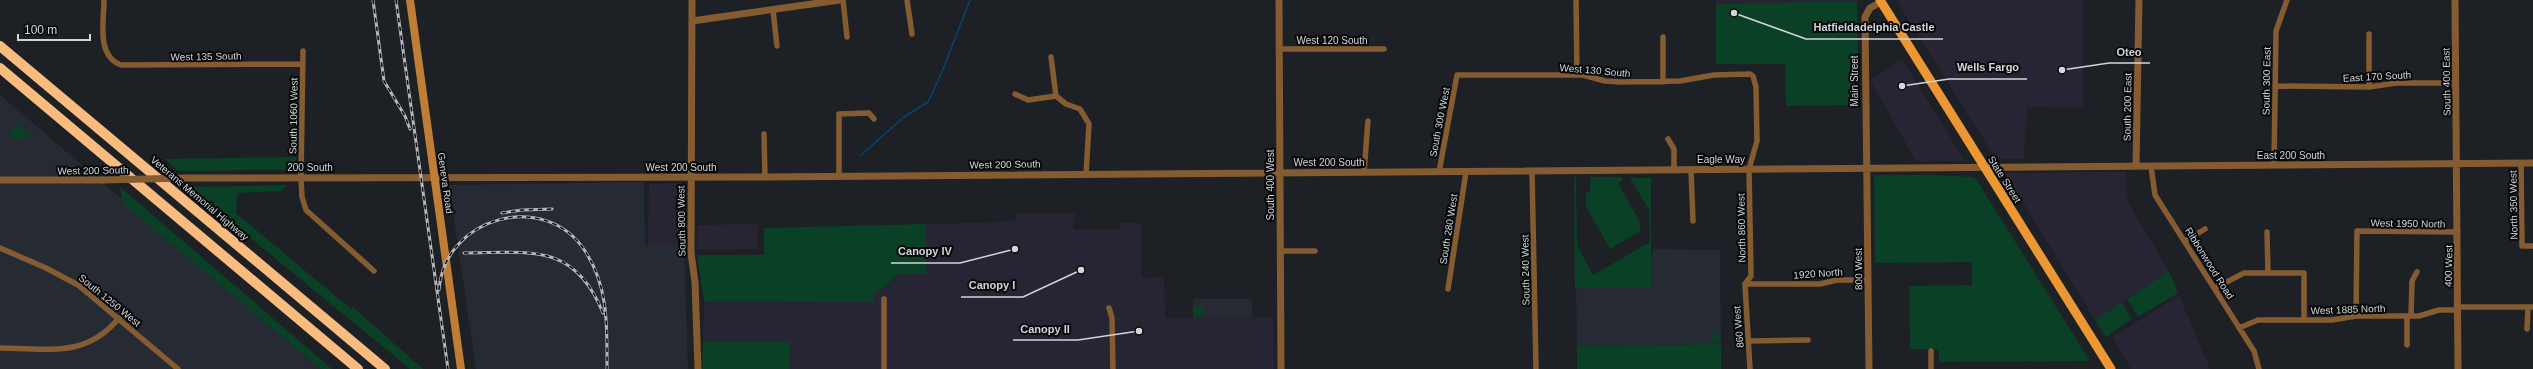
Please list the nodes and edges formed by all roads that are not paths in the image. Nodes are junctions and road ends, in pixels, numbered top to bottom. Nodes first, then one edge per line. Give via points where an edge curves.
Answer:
1 (104, 0) edge
2 (410, 0) edge
3 (692, 0) edge
4 (842, 0) edge
5 (907, 0) edge
6 (1279, 0) edge
7 (1576, 0) edge
8 (2139, 0) edge
9 (2287, 0) edge
10 (2455, 0) edge
11 (1880, 1) edge
12 (773, 10) junction
13 (692, 21) junction
14 (912, 34) dead end
15 (2369, 34) dead end
16 (847, 37) dead end
17 (1663, 37) dead end
18 (0, 46) edge
19 (777, 46) dead end
20 (1279, 49) junction
21 (1384, 49) dead end
22 (303, 51) dead end
23 (1051, 57) dead end
24 (303, 64) junction
25 (0, 68) edge
26 (1457, 75) joint
27 (1577, 75) junction
28 (1753, 76) joint
29 (1663, 82) junction
30 (2456, 84) junction
31 (2275, 86) junction
32 (2369, 88) junction
33 (1015, 94) dead end
34 (1056, 96) junction
35 (874, 118) dead end
36 (1368, 121) dead end
37 (764, 134) dead end
38 (1668, 139) dead end
39 (2521, 163) junction
40 (2533, 163) edge
41 (2457, 164) junction
42 (2274, 165) junction
43 (2136, 166) junction
44 (2151, 166) junction
45 (1984, 167) junction
46 (1866, 168) junction
47 (1749, 169) junction
48 (1532, 170) junction
49 (1575, 170) joint
50 (1674, 170) junction
51 (1691, 170) junction
52 (1280, 172) junction
53 (1364, 172) junction
54 (1439, 172) junction
55 (1466, 172) junction
56 (1086, 174) junction
57 (434, 176) junction
58 (839, 176) junction
59 (302, 177) junction
60 (690, 177) junction
61 (765, 177) junction
62 (187, 178) joint
63 (0, 180) edge
64 (1693, 220) dead end
65 (2205, 229) dead end
66 (2267, 232) dead end
67 (2458, 232) junction
68 (2185, 241) junction
69 (2533, 246) edge
70 (0, 248) edge
71 (1280, 251) junction
72 (1315, 251) dead end
73 (374, 271) dead end
74 (2417, 272) dead end
75 (2268, 273) junction
76 (1868, 280) junction
77 (1745, 284) junction
78 (2215, 288) junction
79 (1448, 289) dead end
80 (884, 299) dead end
81 (2531, 307) edge
82 (1109, 308) dead end
83 (2458, 308) junction
84 (2356, 316) junction
85 (2409, 316) junction
86 (120, 318) junction
87 (2304, 320) junction
88 (2239, 328) junction
89 (2528, 329) dead end
90 (1808, 340) dead end
91 (1749, 341) junction
92 (2407, 345) dead end
93 (0, 348) edge
94 (1931, 351) dead end
95 (1750, 368) edge
96 (178, 369) edge
97 (358, 369) edge
98 (385, 369) edge
99 (461, 369) edge
100 (698, 369) edge
101 (884, 369) edge
102 (1113, 369) edge
103 (1281, 369) edge
104 (1536, 369) edge
105 (1869, 369) edge
106 (1932, 369) edge
107 (2111, 369) edge
108 (2259, 369) edge
109 (2458, 369) edge

1 - 24 street, West 135 South via 104,47 110,60 125,66
2 - 57 main road, Geneva Road
3 - 13 street, South 800 West
4 - 12 street
4 - 16 street
5 - 14 street
6 - 20 street, South 400 West
7 - 27 street
8 - 43 street, South 200 East
9 - 31 street, South 300 East via 2276,31
10 - 30 street, South 400 East
11 - 45 main road, State Street
11 - 46 street, Main Street via 1870,8 1865,17
12 - 13 street
12 - 19 street
13 - 60 street, South 800 West
15 - 32 street
17 - 29 street
18 - 98 highway, Veterans Memorial Highway
20 - 21 street, West 120 South
20 - 52 street, South 400 West
22 - 24 street, South 1060 West
23 - 34 street
24 - 59 street, South 1060 West
25 - 97 highway
26 - 27 street, West 130 South
26 - 54 street, South 300 West
27 - 29 street, West 130 South via 1604,81
28 - 29 street, West 130 South via 1714,75
28 - 47 street, North 860 West via 1756,86 1757,141
30 - 32 street, East 170 South via 2396,84
30 - 41 street, South 400 East
31 - 32 street, East 170 South
31 - 42 street, South 300 East
33 - 34 street via 1028,100
34 - 56 street via 1066,104 1080,109 1089,124
35 - 58 street via 869,113 839,114
36 - 53 street
37 - 61 street
38 - 50 street via 1674,150
39 - 40 street, East 200 South
39 - 41 street, East 200 South
39 - 69 street, North 350 West via 2522,246
41 - 42 street, East 200 South
41 - 67 street, 400 West
42 - 44 street, East 200 South
43 - 44 street, East 200 South
43 - 45 street, East 200 South
44 - 68 street, Ribbonwood Road via 2155,195
45 - 46 street
45 - 107 main road, State Street
46 - 47 street, Eagle Way
46 - 76 street, 800 West
47 - 51 street, Eagle Way
47 - 77 street, North 860 West via 1751,276
48 - 49 street, West 200 South
48 - 55 street, West 200 South
48 - 104 street, South 240 West
49 - 50 street, Eagle Way
50 - 51 street, Eagle Way
51 - 64 street
52 - 53 street, West 200 South
52 - 56 street, West 200 South
52 - 71 street, South 400 West
53 - 54 street, West 200 South
54 - 55 street, West 200 South
55 - 79 street, South 280 West
56 - 58 street, West 200 South
57 - 59 street, 200 South
57 - 60 street, West 200 South
57 - 99 main road, Geneva Road
58 - 61 street, West 200 South
59 - 62 street, 200 South
59 - 73 street, South 1060 West via 302,197 310,215
60 - 61 street, West 200 South
60 - 100 street, South 800 West via 691,253 695,282
62 - 63 street, West 200 South, bridge
65 - 68 street
66 - 75 street
67 - 83 street, 400 West
67 - 84 street, West 1950 North via 2357,231
68 - 78 street, Ribbonwood Road
70 - 86 street, South 1250 West via 69,279
71 - 72 street
71 - 103 street, South 400 West
74 - 85 street via 2412,281
75 - 78 street via 2244,273
75 - 87 street via 2304,273
76 - 77 street, 1920 North via 1837,280 1820,284
76 - 105 street, 800 West
77 - 91 street, 860 West
78 - 88 street, Ribbonwood Road
80 - 101 street
81 - 83 street, West 1885 North
81 - 89 street
82 - 102 street via 1112,318
83 - 85 street, West 1885 North
83 - 109 street, 400 West
84 - 85 street, West 1885 North
84 - 87 street, West 1885 North via 2332,320
85 - 92 street
86 - 93 street via 105,334 80,347
86 - 96 street, South 1250 West
87 - 88 street, West 1885 North via 2258,320
88 - 108 street, Ribbonwood Road via 2254,351
90 - 91 street
91 - 95 street, 860 West
94 - 106 street

